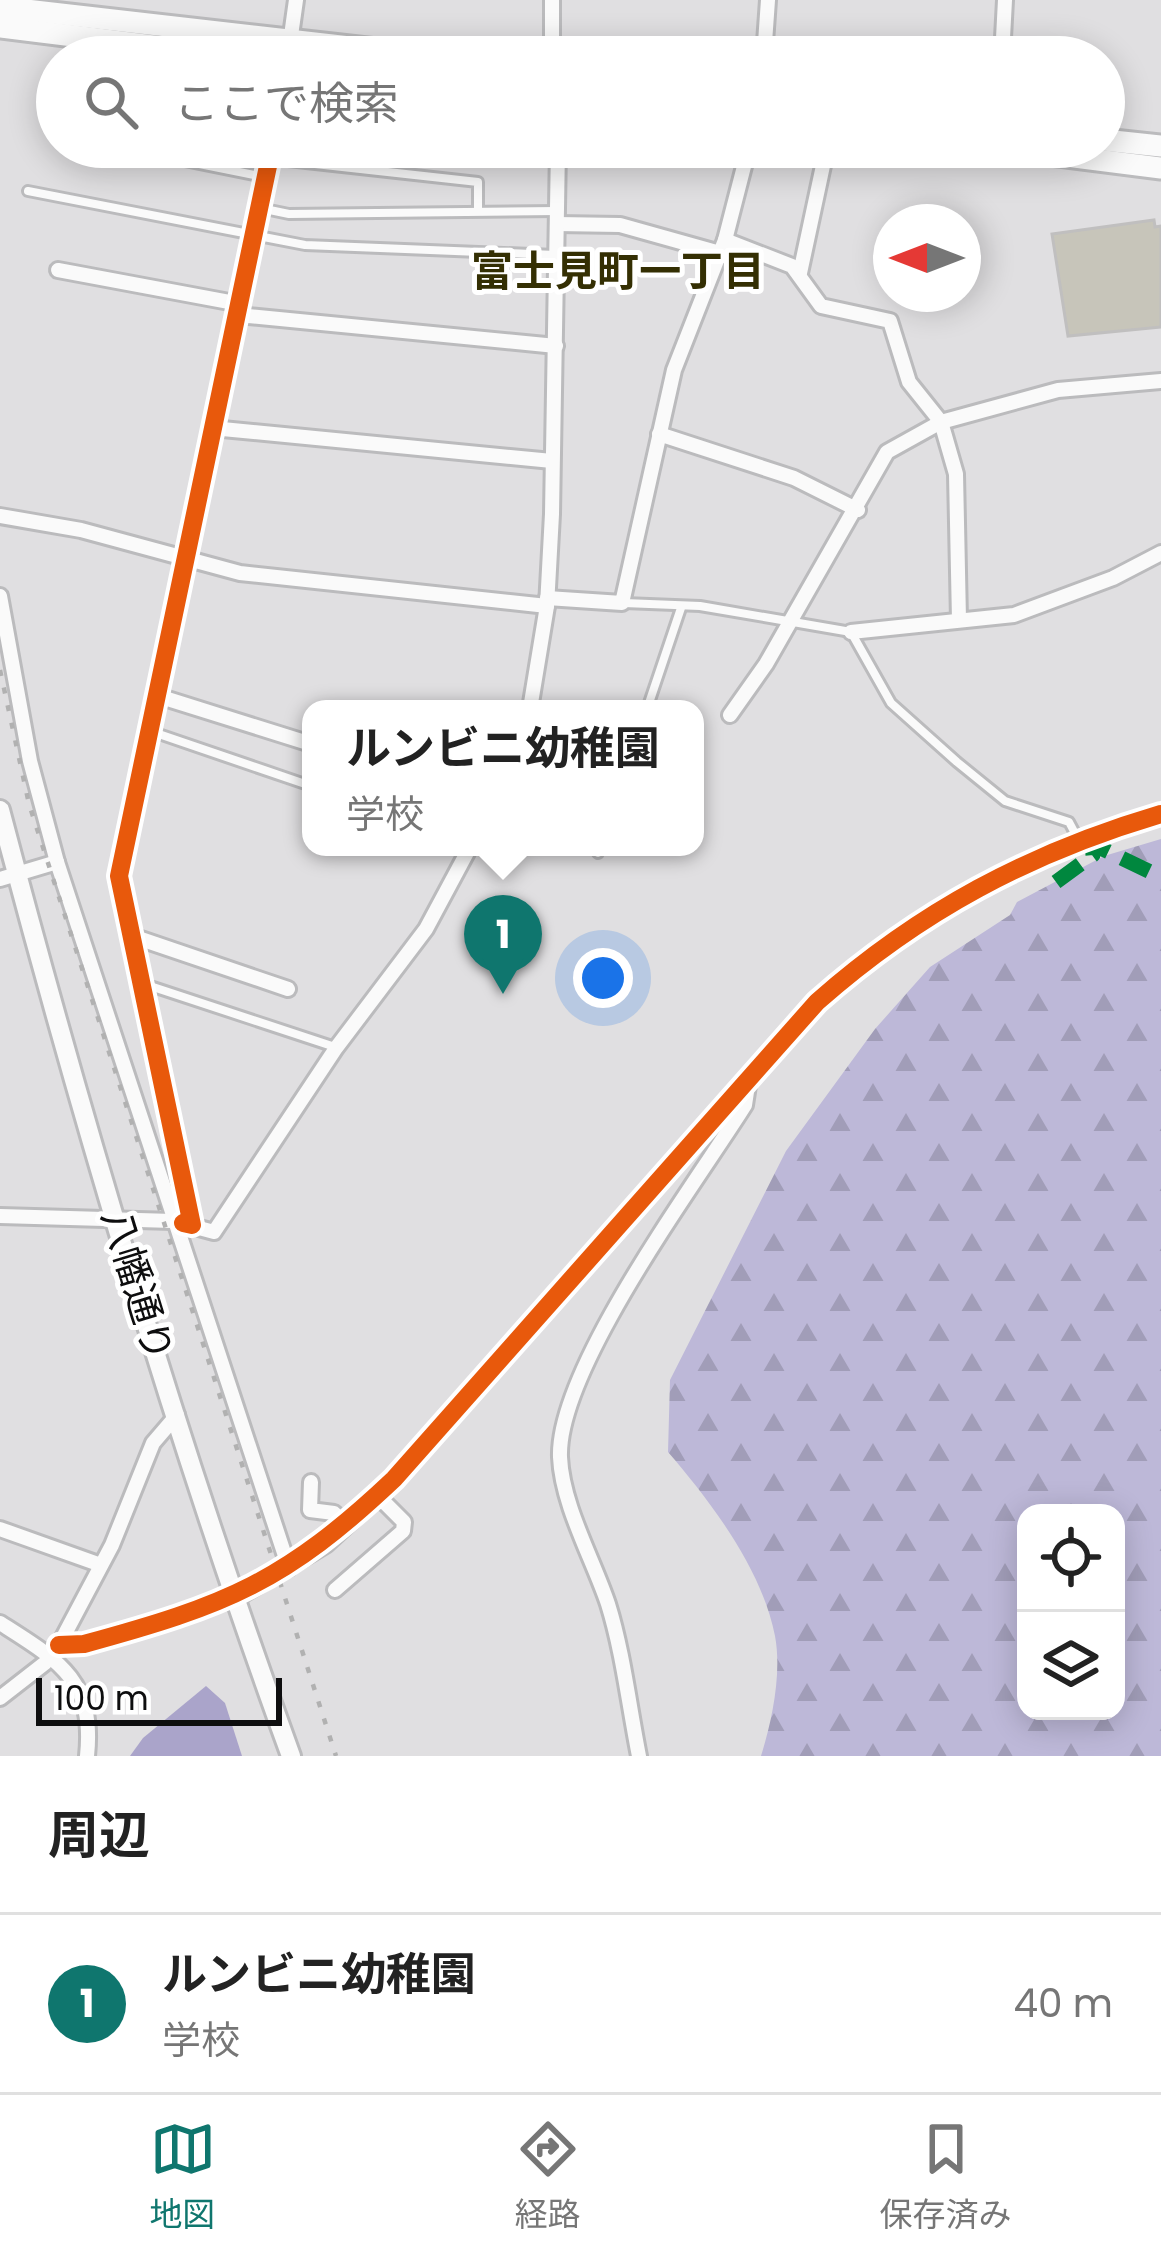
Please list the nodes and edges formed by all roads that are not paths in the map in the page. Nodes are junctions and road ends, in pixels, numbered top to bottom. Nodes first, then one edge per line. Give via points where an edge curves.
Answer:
1 (296, 0) edge
2 (553, 0) edge
3 (768, 0) edge
4 (1005, 0) edge
5 (0, 7) edge
6 (56, 14) edge
7 (0, 27) edge
8 (151, 36) edge
9 (202, 36) edge
10 (291, 36) edge
11 (552, 36) edge
12 (765, 36) edge
13 (1003, 36) edge
14 (1125, 142) edge
15 (1161, 146) edge
16 (1125, 163) edge
17 (221, 168) edge
18 (268, 168) edge
19 (378, 168) edge
20 (558, 168) edge
21 (743, 168) edge
22 (822, 168) edge
23 (1161, 168) edge
24 (266, 177) junction
25 (28, 190) dead end
26 (259, 208) junction
27 (478, 210) junction
28 (557, 218) junction
29 (253, 236) junction
30 (722, 247) junction
31 (557, 254) junction
32 (58, 270) dead end
33 (800, 273) junction
34 (239, 309) junction
35 (556, 346) junction
36 (1161, 381) edge
37 (941, 422) junction
38 (212, 428) junction
39 (659, 434) junction
40 (552, 461) junction
41 (858, 510) junction
42 (0, 516) edge
43 (1161, 553) edge
44 (188, 558) junction
45 (0, 596) edge
46 (547, 602) junction
47 (622, 603) junction
48 (681, 608) junction
49 (959, 620) junction
50 (791, 621) junction
51 (851, 632) junction
52 (158, 696) junction
53 (531, 700) edge
54 (650, 700) edge
55 (730, 715) dead end
56 (150, 731) junction
57 (302, 741) edge
58 (302, 783) edge
59 (0, 810) edge
60 (1161, 814) edge
61 (1078, 840) junction
62 (465, 856) edge
63 (57, 862) junction
64 (9, 877) edge
65 (132, 936) junction
66 (141, 983) junction
67 (288, 989) dead end
68 (336, 1048) junction
69 (748, 1078) junction
70 (0, 1216) edge
71 (118, 1219) junction
72 (172, 1221) junction
73 (192, 1225) junction
74 (177, 1415) junction
75 (311, 1482) dead end
76 (377, 1495) junction
77 (344, 1525) junction
78 (0, 1529) edge
79 (101, 1565) junction
80 (289, 1568) junction
81 (335, 1590) dead end
82 (233, 1598) junction
83 (0, 1623) edge
84 (55, 1650) junction
85 (0, 1698) edge
86 (87, 1756) edge
87 (290, 1756) edge
88 (639, 1756) edge

1 - 10 street
2 - 11 street
3 - 12 street
4 - 13 street
5 - 6 main road
6 - 7 main road
6 - 8 main road
6 - 9 main road
14 - 15 main road
16 - 23 main road
17 - 24 lane
18 - 24 street
19 - 27 lane via 478,182
20 - 28 street
21 - 30 street
22 - 33 street
24 - 26 street
25 - 29 lane
26 - 27 lane
26 - 29 street
27 - 28 lane
28 - 30 street
28 - 31 street
29 - 31 lane
29 - 34 street
30 - 33 street via 765,252
30 - 39 street via 674,370
31 - 35 street
32 - 34 street
33 - 37 street via 821,306 890,322 909,382
34 - 35 street
34 - 38 street
35 - 40 street
36 - 37 street via 1058,390
37 - 41 street via 887,452
37 - 49 street via 956,474
38 - 40 street
38 - 44 street
39 - 41 street via 794,478
39 - 47 street
40 - 46 street
41 - 50 street
42 - 44 street
43 - 49 street via 1015,616
44 - 46 street via 249,575
44 - 52 street
45 - 63 street
46 - 47 street
46 - 53 street
47 - 48 lane
48 - 50 lane
48 - 54 lane
49 - 51 street
50 - 51 lane
50 - 55 street
51 - 61 lane via 891,704 1005,801 1069,822
52 - 56 street
52 - 57 street
56 - 58 lane
56 - 65 street via 119,876
59 - 64 street, 八幡通り
60 - 61 street
61 - 69 street via 915,922 817,1002
62 - 68 street via 426,929
63 - 64 street
63 - 72 street
64 - 71 street, 八幡通り
65 - 66 street
65 - 67 street
66 - 68 lane
66 - 73 street
68 - 73 street via 214,1232
69 - 76 street
69 - 88 street via 746,1105 618,1307 563,1429 560,1459 610,1609
70 - 71 street
71 - 72 street
71 - 74 street, 八幡通り
72 - 73 street
72 - 80 street
74 - 79 street via 153,1443
74 - 82 street, 八幡通り
75 - 77 street via 310,1510 334,1513
76 - 77 street
76 - 81 street via 404,1531
77 - 80 street
78 - 79 street
79 - 84 street
80 - 82 street
82 - 84 street
82 - 87 street, 八幡通り
83 - 84 street
84 - 85 street
84 - 86 street via 86,1702

